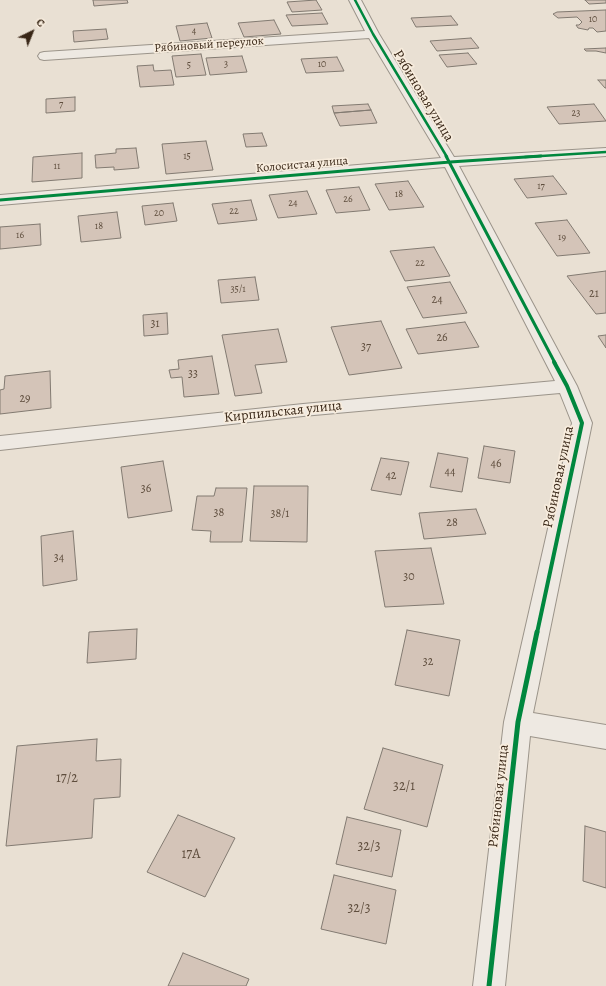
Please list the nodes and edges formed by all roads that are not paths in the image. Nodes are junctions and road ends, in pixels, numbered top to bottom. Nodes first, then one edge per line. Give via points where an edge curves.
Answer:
1 (354, 0) edge
2 (373, 34) junction
3 (44, 56) dead end
4 (606, 152) edge
5 (450, 162) junction
6 (0, 200) edge
7 (567, 386) junction
8 (0, 443) edge
9 (518, 722) junction
10 (606, 737) edge
11 (489, 986) edge

1 - 2 street, Рябиновая улица
2 - 3 street, Рябиновый переулок
2 - 5 street, Рябиновая улица
4 - 5 street, Колосистая улица
5 - 6 street, Колосистая улица
5 - 7 street, Рябиновая улица
7 - 8 street, Кирпильская улица via 303,410
7 - 9 street, Рябиновая улица via 582,423
9 - 10 street
9 - 11 street, Рябиновая улица

